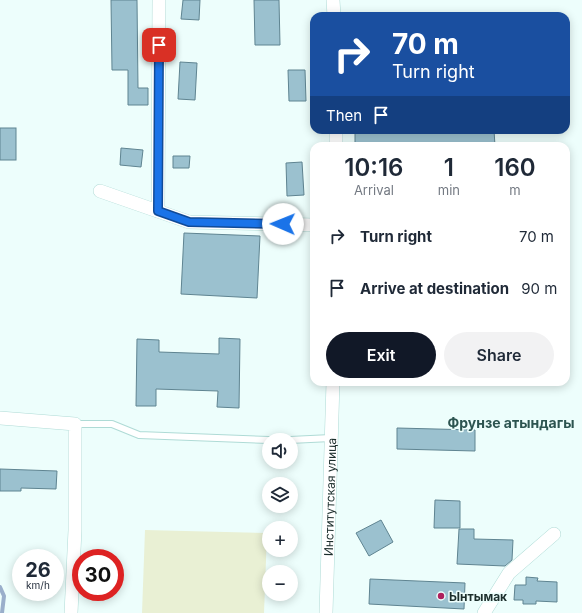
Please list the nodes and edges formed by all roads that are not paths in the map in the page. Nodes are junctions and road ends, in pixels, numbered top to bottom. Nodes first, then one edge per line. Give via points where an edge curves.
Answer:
1 (159, 0) edge
2 (333, 0) edge
3 (334, 12) edge
4 (100, 191) dead end
5 (158, 211) junction
6 (310, 225) edge
7 (333, 386) edge
8 (0, 418) edge
9 (75, 424) junction
10 (331, 438) junction
11 (262, 440) edge
12 (298, 440) edge
13 (554, 534) dead end
14 (71, 613) edge
15 (326, 613) edge
16 (484, 613) edge

1 - 5 street
2 - 3 street
4 - 5 street
5 - 6 street via 189,222
7 - 10 street, Институтская улица
8 - 9 street
9 - 11 lane via 112,424 139,435
9 - 14 street via 75,530
10 - 12 lane
10 - 15 street, Институтская улица
13 - 16 street via 509,574

